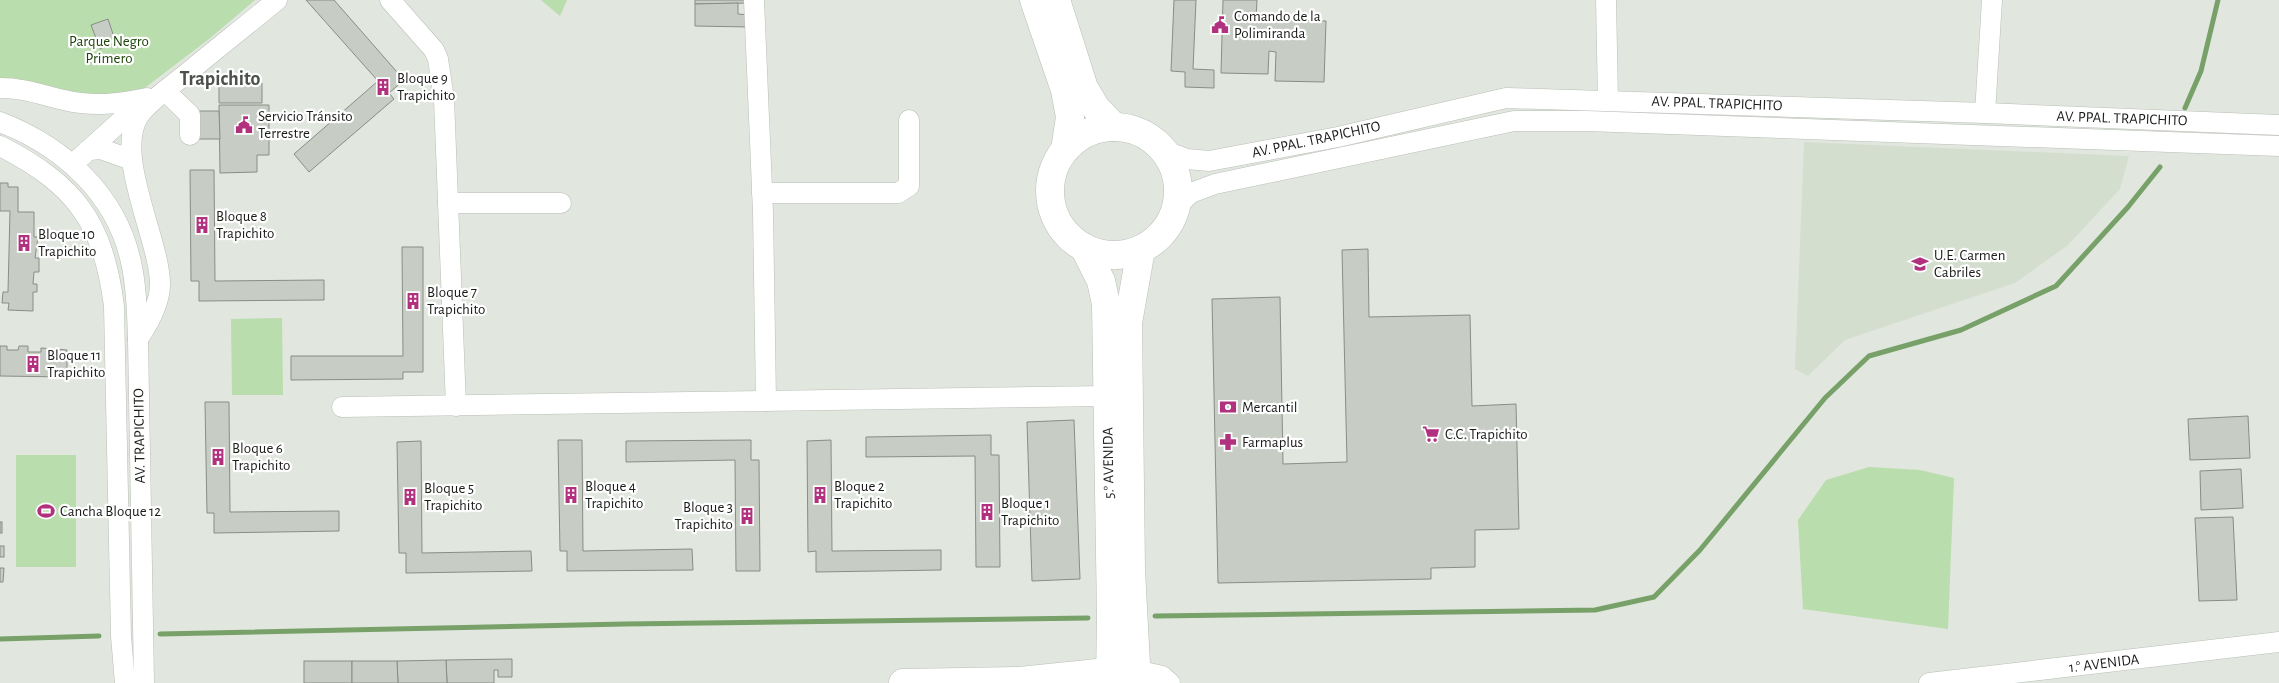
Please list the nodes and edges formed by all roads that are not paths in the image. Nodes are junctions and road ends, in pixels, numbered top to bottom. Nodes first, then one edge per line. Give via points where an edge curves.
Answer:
1 (277, 0) edge
2 (390, 0) edge
3 (754, 0) edge
4 (1034, 0) edge
5 (1056, 0) edge
6 (1606, 0) edge
7 (1992, 0) edge
8 (0, 88) edge
9 (156, 94) junction
10 (1587, 100) junction
11 (1608, 100) junction
12 (1985, 112) junction
13 (2005, 113) junction
14 (909, 120) dead end
15 (1587, 121) junction
16 (0, 122) edge
17 (2279, 125) edge
18 (1114, 127) junction
19 (190, 135) dead end
20 (2004, 135) junction
21 (0, 146) edge
22 (2279, 146) edge
23 (88, 150) junction
24 (1065, 150) junction
25 (1163, 150) junction
26 (132, 160) junction
27 (73, 164) junction
28 (762, 193) junction
29 (448, 203) junction
30 (561, 203) dead end
31 (1176, 207) junction
32 (1084, 247) junction
33 (1141, 249) junction
34 (138, 339) junction
35 (1107, 396) junction
36 (766, 401) junction
37 (456, 406) junction
38 (342, 407) dead end
39 (2279, 642) edge
40 (1123, 677) edge
41 (125, 683) edge
42 (144, 683) edge
43 (903, 683) edge
44 (1170, 683) edge
45 (1929, 683) edge

1 - 9 street
2 - 29 street via 423,36 438,59 444,99
3 - 28 street
4 - 24 street via 1065,90 1070,117
5 - 18 street via 1084,88 1096,108
6 - 11 street
7 - 12 street
8 - 9 street via 20,88 62,100 104,106
9 - 19 street via 190,115
9 - 23 street
9 - 26 street via 140,115 134,131
10 - 11 street, AV. PPAL. TRAPICHITO
10 - 15 street
10 - 25 street, AV. PPAL. TRAPICHITO via 1506,98 1338,137 1209,161 1187,159
11 - 12 street, AV. PPAL. TRAPICHITO
12 - 13 street, AV. PPAL. TRAPICHITO
13 - 17 street, AV. PPAL. TRAPICHITO
13 - 20 street
14 - 28 street via 909,186 898,193
15 - 20 street, AV. PPAL. TRAPICHITO
15 - 31 street, AV. PPAL. TRAPICHITO via 1514,121 1215,184 1191,193
16 - 27 street, AV. TRAPICHITO via 49,146
18 - 24 street via 1095,130
18 - 25 street via 1140,134
20 - 22 street, AV. PPAL. TRAPICHITO
21 - 41 street via 43,170 62,187 95,229 110,275 114,306 121,636
23 - 26 street via 101,149
23 - 27 street
24 - 32 street via 1051,179 1052,203 1060,225 1070,238
25 - 31 street via 1173,165 1178,183
26 - 34 street via 160,284 152,317
27 - 34 street, AV. TRAPICHITO via 100,193 125,241 136,291
28 - 36 street
29 - 30 street
29 - 37 street
31 - 33 street via 1163,233
32 - 33 street via 1112,255
32 - 35 street, 5.° AVENIDA via 1101,281 1106,304
33 - 40 street, 5.° AVENIDA via 1128,323 1131,560
34 - 42 street, AV. TRAPICHITO
35 - 36 street
35 - 40 street, 5.° AVENIDA via 1112,616
36 - 37 street
37 - 38 street
39 - 45 street, 1.° AVENIDA
40 - 43 street
40 - 44 street via 1162,676

